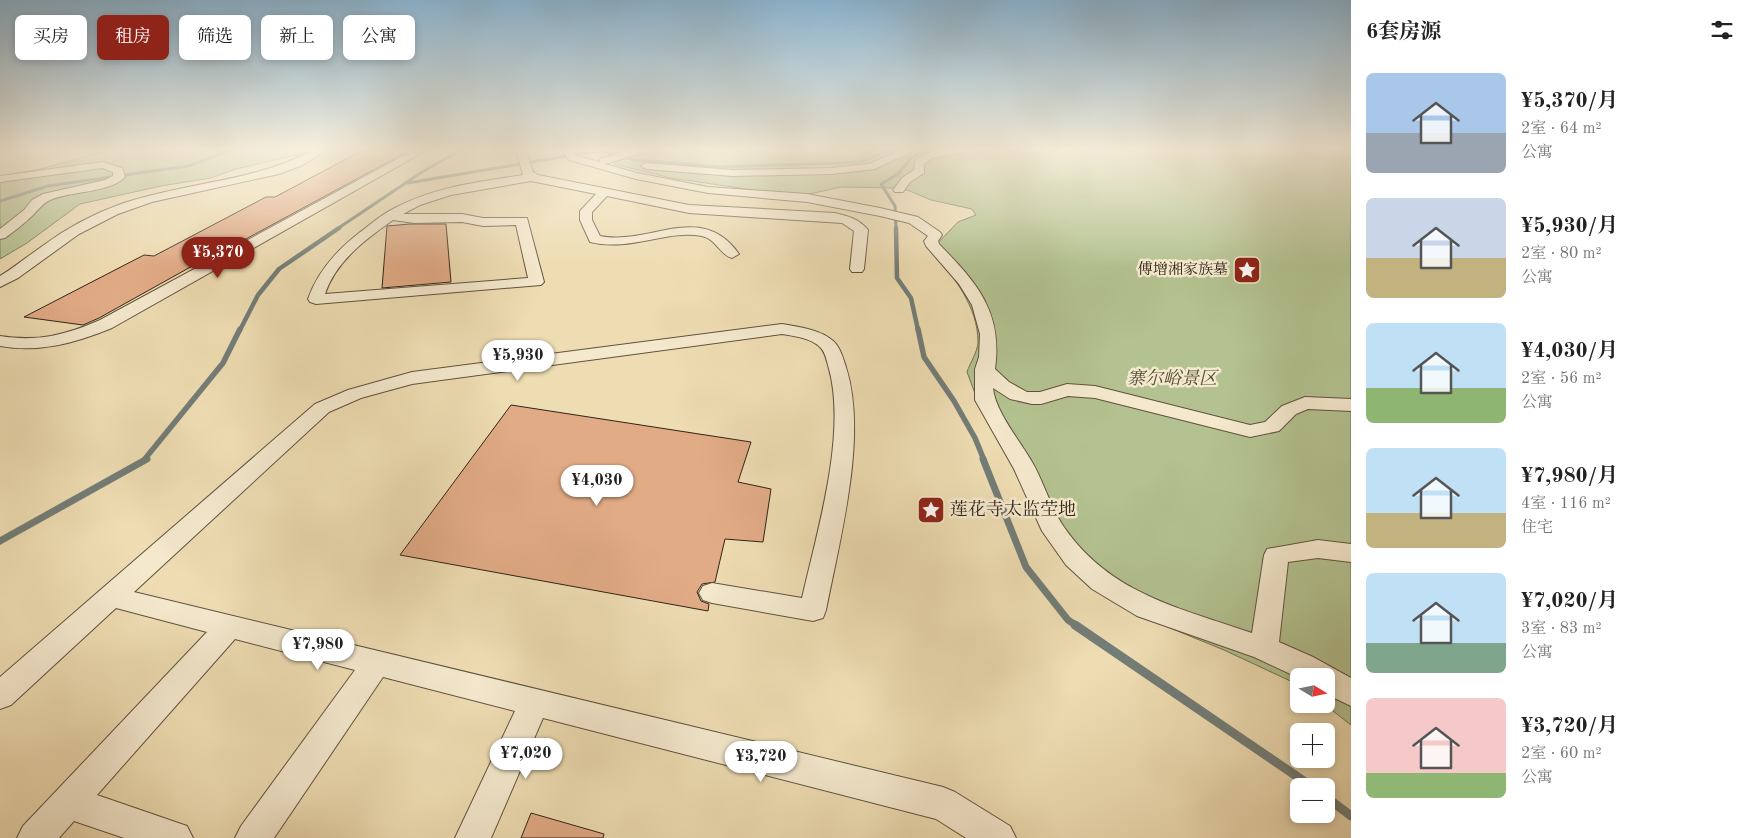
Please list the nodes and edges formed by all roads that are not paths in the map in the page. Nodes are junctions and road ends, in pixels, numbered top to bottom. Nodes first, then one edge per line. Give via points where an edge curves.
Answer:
1 (80, 189) edge
2 (194, 189) edge
3 (351, 189) edge
4 (460, 189) edge
5 (596, 189) edge
6 (703, 189) edge
7 (604, 192) junction
8 (392, 216) junction
9 (0, 234) edge
10 (732, 254) dead end
11 (857, 269) dead end
12 (0, 282) edge
13 (0, 341) edge
14 (984, 369) junction
15 (1351, 405) edge
16 (1351, 553) edge
17 (712, 592) dead end
18 (112, 597) junction
19 (230, 626) junction
20 (1264, 648) junction
21 (376, 663) junction
22 (1309, 668) edge
23 (1335, 684) edge
24 (1351, 693) edge
25 (0, 696) edge
26 (534, 702) junction
27 (68, 802) junction
28 (35, 838) edge
29 (175, 838) edge
30 (253, 838) edge
31 (473, 838) edge
32 (998, 838) edge

1 - 9 street via 36,203
2 - 12 street via 124,206 79,228
3 - 13 street via 106,324 56,342 20,346
4 - 8 street via 412,204
5 - 7 street
6 - 14 street via 808,198 913,220 935,236 931,241 933,246 964,279 978,300 988,329
7 - 10 street via 586,211 586,220 595,239 610,241 696,231 714,235
7 - 11 street via 689,209 814,215 846,220 861,230
8 - 8 street via 343,252 321,281 316,299 536,282 522,221
14 - 15 street via 1011,393 1026,398 1040,398 1069,390 1095,392 1250,431 1272,428 1289,410 1305,403
14 - 20 street via 982,389 985,400 1024,467 1054,532 1085,568 1126,598 1147,608
16 - 20 street via 1318,549 1276,555
17 - 18 street via 813,610 841,471 845,403 834,356 827,344 812,336 782,328 765,330 412,378 348,395 322,408
18 - 19 street
18 - 25 street
19 - 21 street
19 - 27 street
20 - 22 street
21 - 26 street
21 - 30 street
23 - 24 street
26 - 31 street
26 - 32 street via 943,804
27 - 28 street
27 - 29 street

